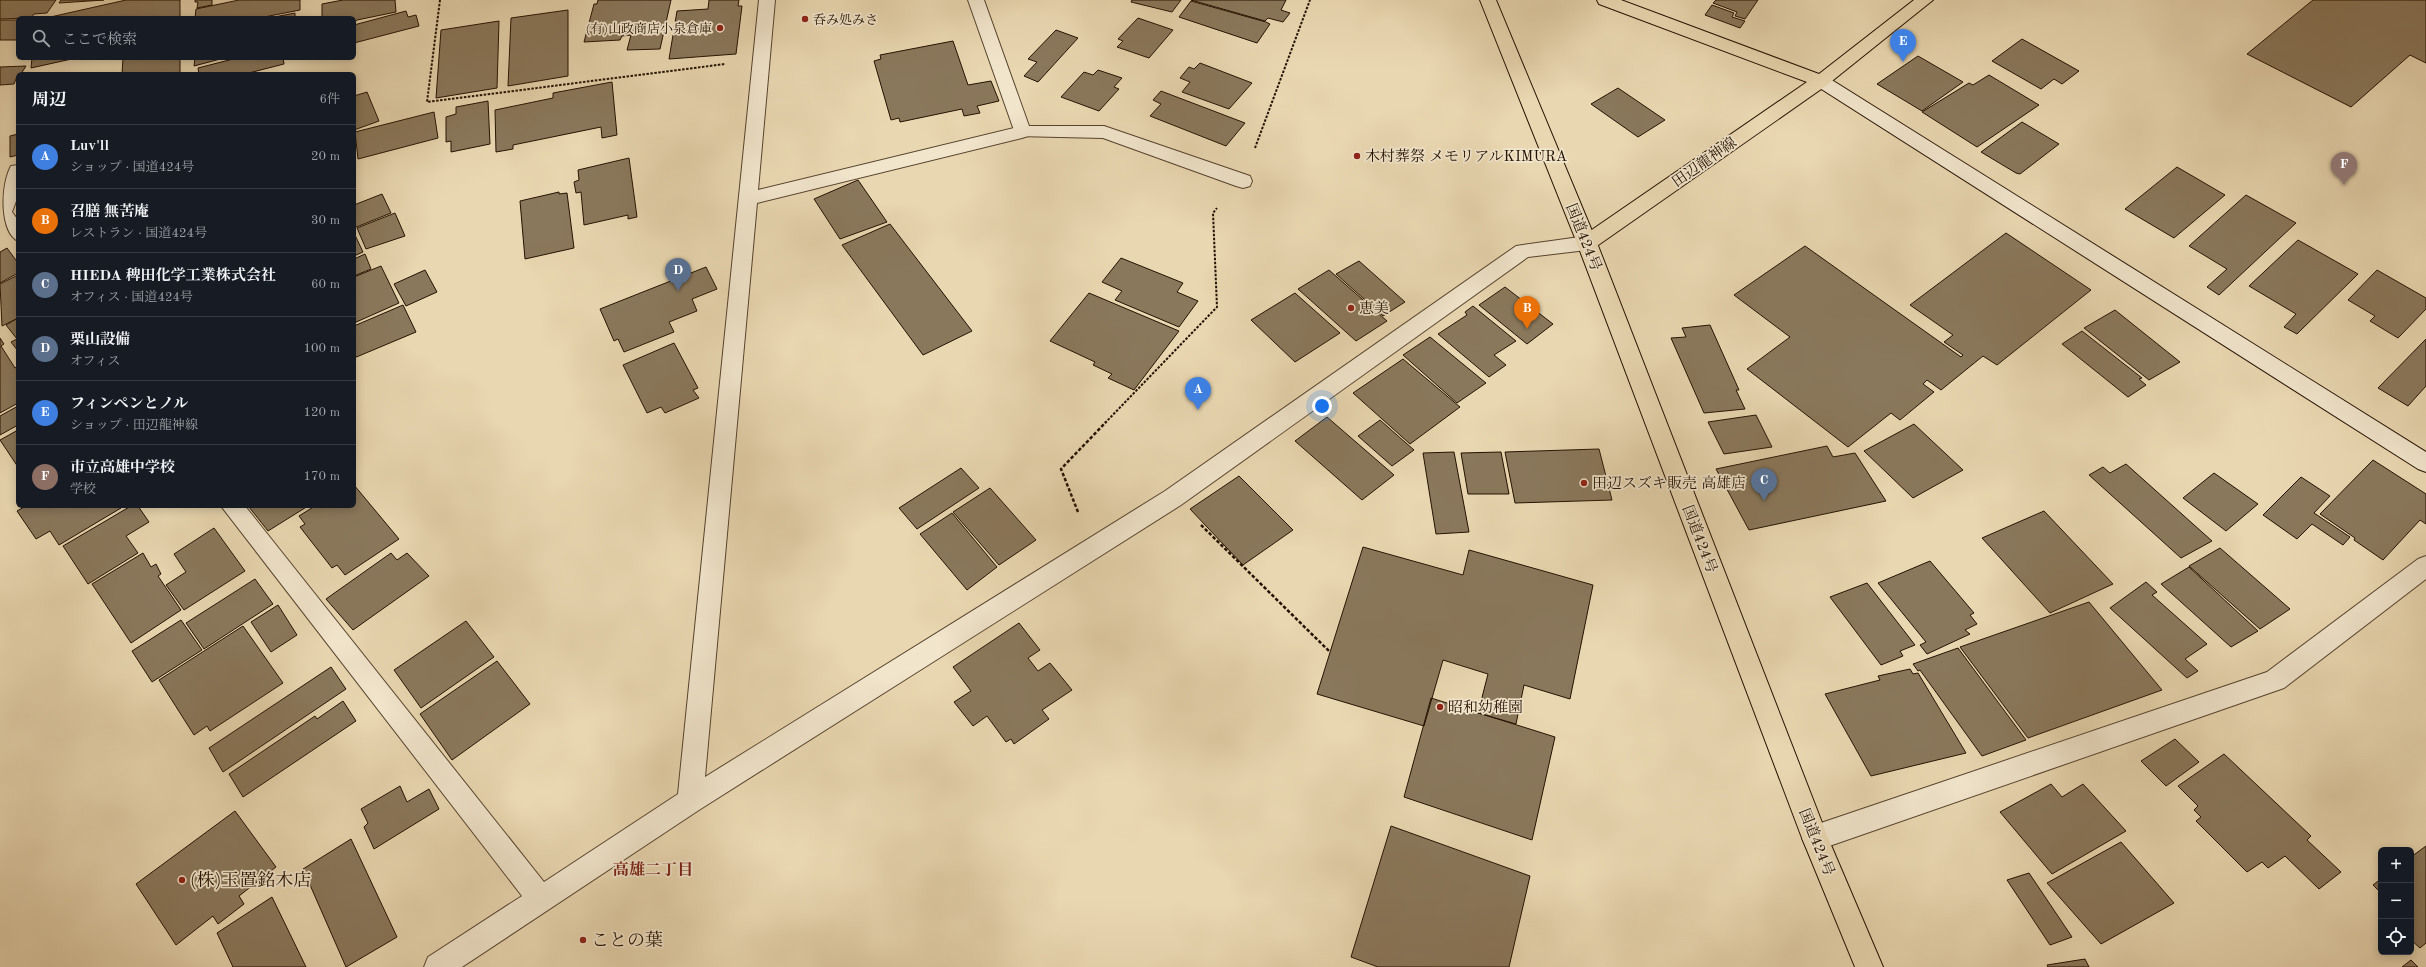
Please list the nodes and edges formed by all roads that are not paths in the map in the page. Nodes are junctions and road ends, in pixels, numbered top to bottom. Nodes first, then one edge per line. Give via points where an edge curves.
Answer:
1 (767, 0) edge
2 (976, 0) edge
3 (1488, 0) edge
4 (1605, 0) edge
5 (1925, 0) edge
6 (1821, 81) junction
7 (1022, 132) junction
8 (0, 170) edge
9 (16, 171) edge
10 (16, 176) edge
11 (1243, 180) road end
12 (748, 199) junction
13 (16, 231) edge
14 (1587, 242) junction
15 (2426, 463) edge
16 (234, 508) edge
17 (2426, 566) edge
18 (690, 801) junction
19 (1815, 838) junction
20 (541, 899) junction
21 (438, 967) edge
22 (1869, 967) edge

1 - 12 street
2 - 7 street
3 - 14 main road, 国道424号
4 - 6 main road
5 - 6 main road, 田辺龍神線
6 - 14 main road, 田辺龍神線
6 - 15 street
7 - 11 street via 1104,132
7 - 12 street
8 - 9 street
10 - 13 street via 2,213
12 - 18 street
14 - 18 street via 1523,251 1173,498
14 - 19 main road, 国道424号
16 - 20 street
17 - 19 street via 2275,680
18 - 20 street
19 - 22 main road, 国道424号
20 - 21 street

